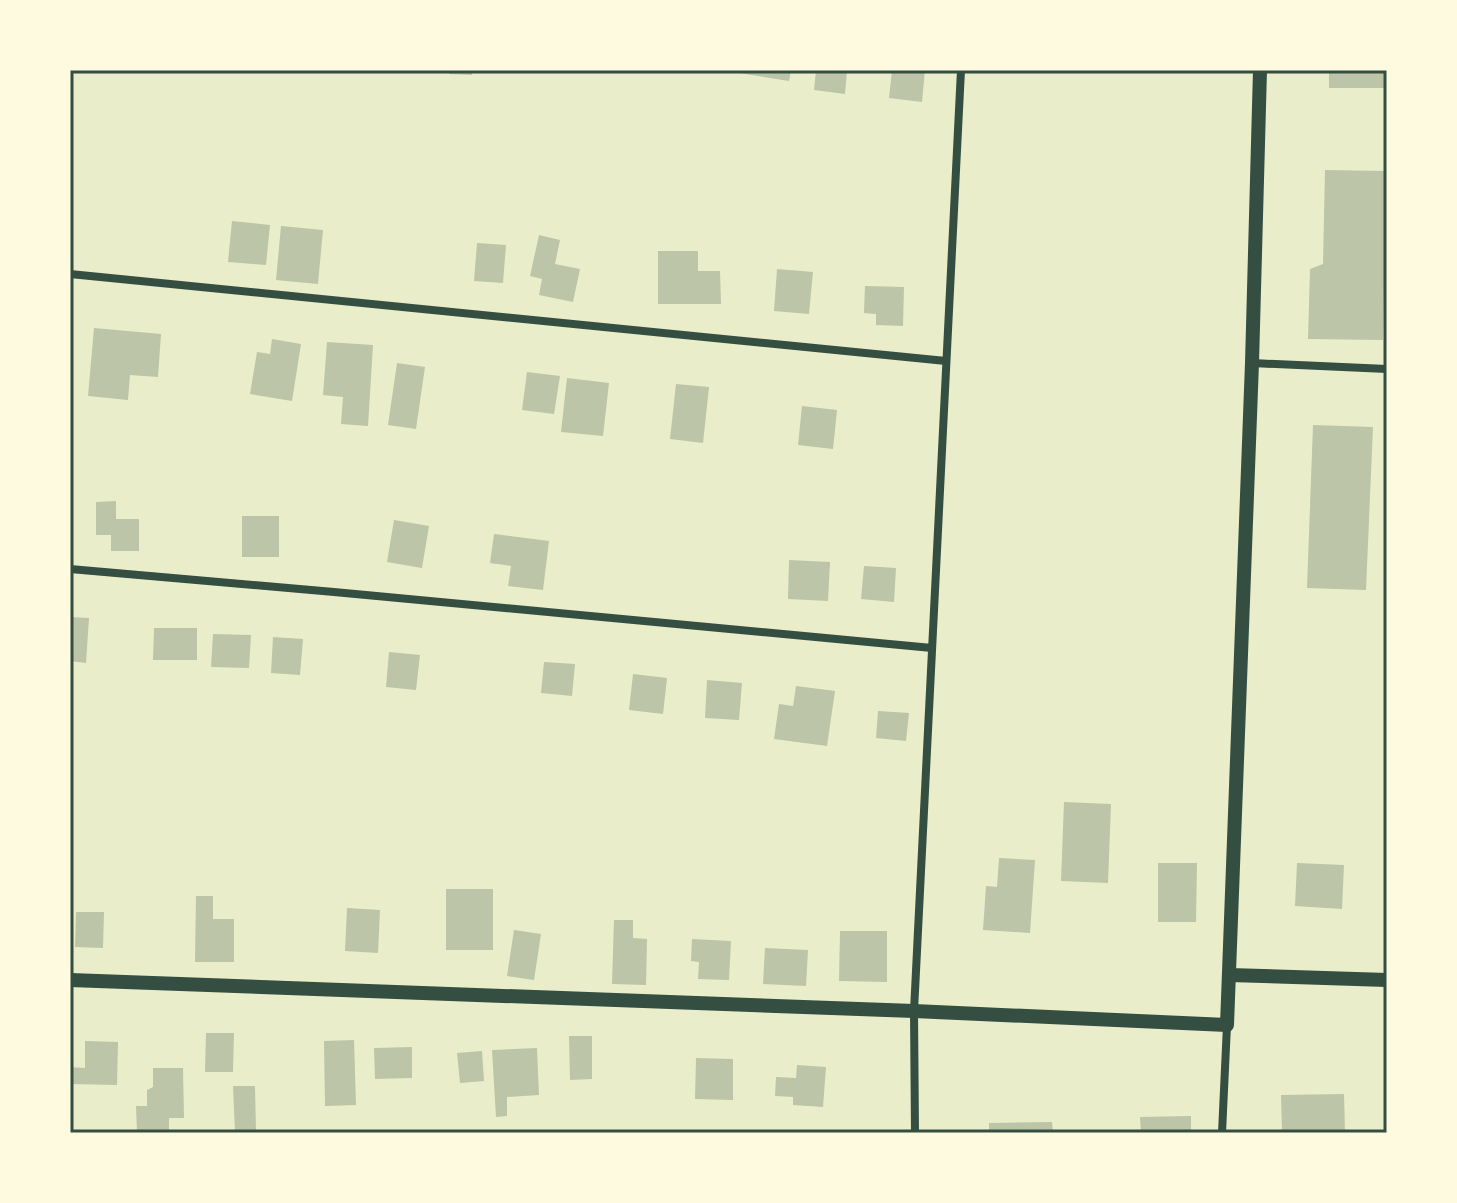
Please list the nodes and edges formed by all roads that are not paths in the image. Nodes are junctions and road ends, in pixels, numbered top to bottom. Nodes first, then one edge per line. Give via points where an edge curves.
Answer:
1 (961, 70) edge
2 (1260, 70) edge
3 (70, 274) edge
4 (946, 361) junction
5 (1252, 363) junction
6 (1387, 369) edge
7 (70, 569) edge
8 (932, 648) junction
9 (1229, 975) junction
10 (70, 980) edge
11 (1387, 980) edge
12 (914, 1011) junction
13 (1227, 1025) junction
14 (915, 1133) edge
15 (1222, 1133) edge

1 - 4 street
2 - 5 street
3 - 4 street
4 - 8 street
5 - 6 street
5 - 9 street
7 - 8 street
8 - 12 street
9 - 11 street
9 - 13 street
10 - 12 street
12 - 13 street
12 - 14 street
13 - 15 street

